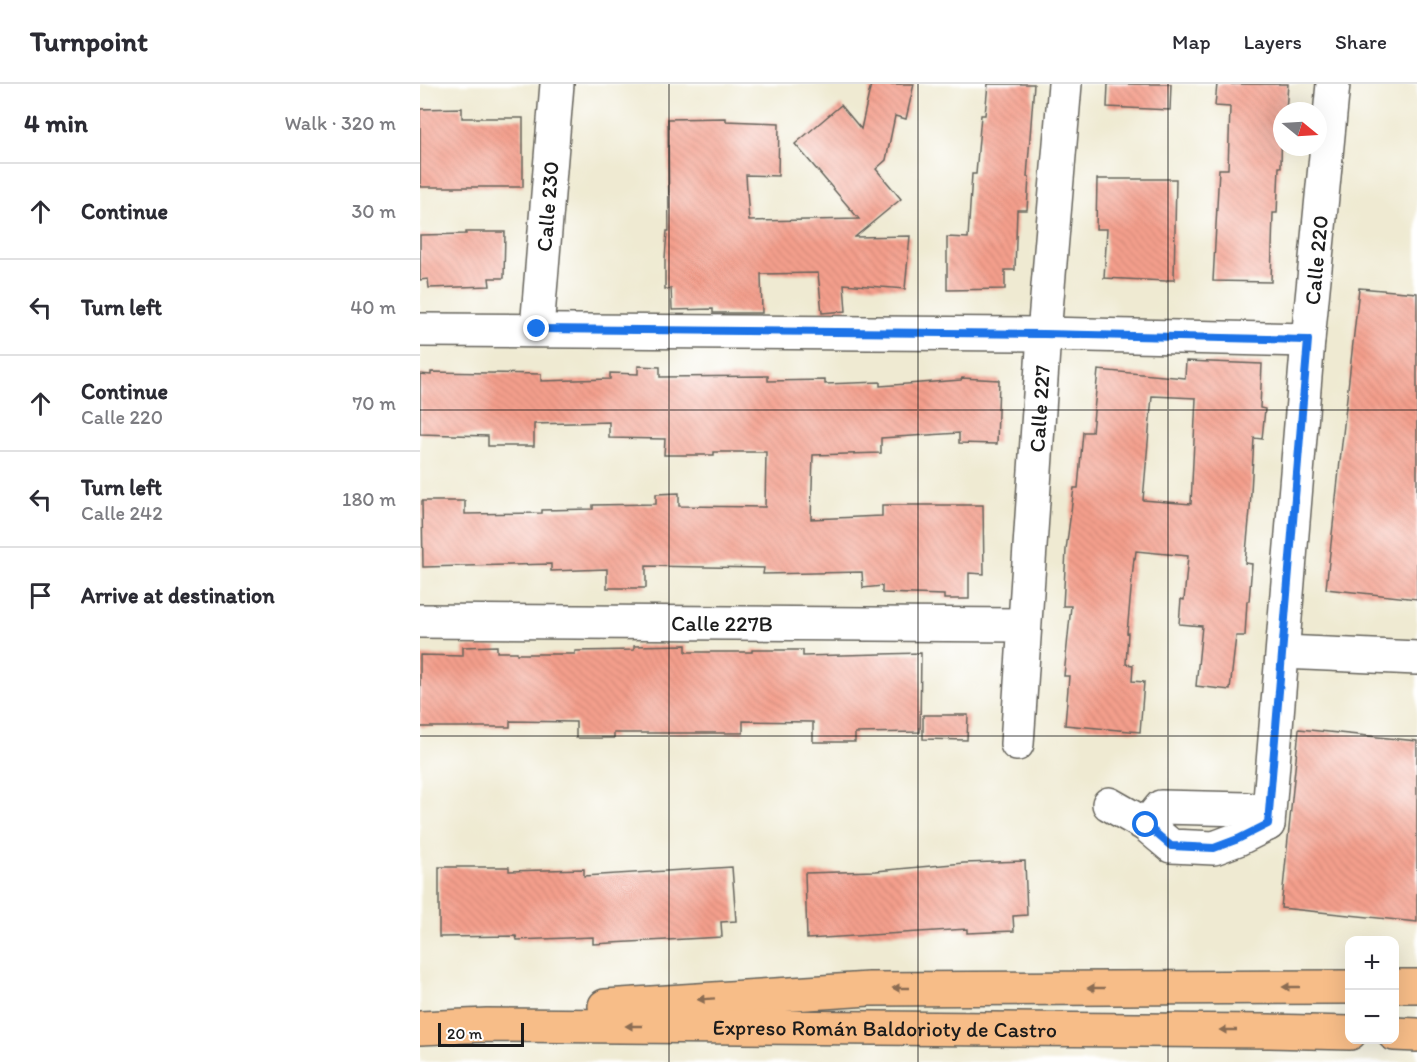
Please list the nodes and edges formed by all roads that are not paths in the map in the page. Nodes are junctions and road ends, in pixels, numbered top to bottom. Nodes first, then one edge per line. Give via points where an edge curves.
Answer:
1 (557, 84) edge
2 (1065, 84) edge
3 (1333, 84) edge
4 (537, 329) junction
5 (420, 330) edge
6 (1044, 334) junction
7 (1308, 340) junction
8 (420, 621) edge
9 (1024, 625) junction
10 (1283, 652) junction
11 (1417, 658) edge
12 (1017, 744) dead end
13 (1109, 804) dead end
14 (1399, 986) edge
15 (1417, 986) edge
16 (1345, 987) edge
17 (487, 1025) junction
18 (420, 1028) edge
19 (1345, 1033) edge
20 (1399, 1034) edge
21 (1417, 1035) edge

1 - 4 street, Calle 230
2 - 6 street, Calle 227
3 - 7 street, Calle 220
4 - 5 street
4 - 6 street
6 - 7 street
6 - 9 street, Calle 227
7 - 10 street, Calle 220
8 - 9 street, Calle 227B
9 - 12 street, Calle 227
10 - 11 street
10 - 13 street, Calle 220 via 1268,824 1246,809 1161,807 1146,825
14 - 15 highway
16 -> 17 highway via 869,989 559,1009
17 - 18 highway, Expreso Román Baldorioty de Castro
19 -> 17 highway, Expreso Román Baldorioty de Castro
20 - 21 highway

